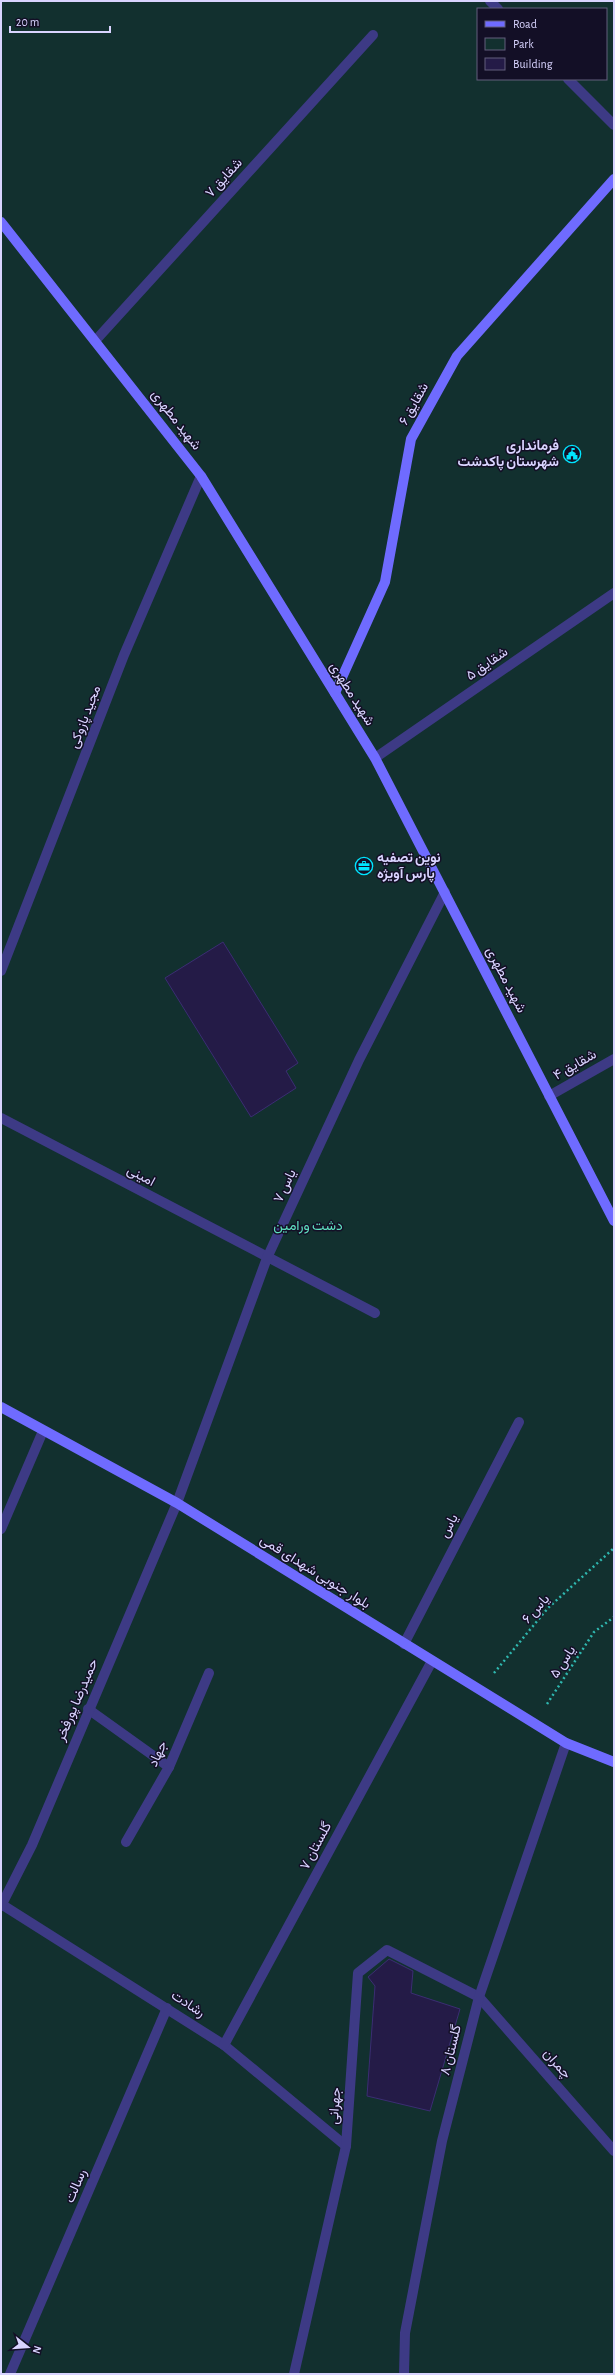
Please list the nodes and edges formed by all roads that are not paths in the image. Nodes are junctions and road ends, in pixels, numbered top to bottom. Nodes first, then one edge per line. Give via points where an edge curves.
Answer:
1 (373, 35) dead end
2 (569, 80) edge
3 (614, 125) edge
4 (614, 179) edge
5 (1, 222) edge
6 (95, 341) junction
7 (201, 476) junction
8 (614, 593) edge
9 (335, 693) junction
10 (376, 758) junction
11 (445, 892) junction
12 (1, 971) edge
13 (614, 1059) edge
14 (549, 1096) junction
15 (1, 1118) edge
16 (614, 1222) edge
17 (267, 1258) junction
18 (375, 1313) dead end
19 (1, 1407) edge
20 (519, 1422) dead end
21 (43, 1431) junction
22 (177, 1503) junction
23 (1, 1529) edge
24 (404, 1644) junction
25 (432, 1661) junction
26 (209, 1673) dead end
27 (88, 1709) junction
28 (566, 1743) junction
29 (614, 1762) edge
30 (169, 1767) junction
31 (126, 1842) dead end
32 (1, 1905) edge
33 (479, 1996) junction
34 (167, 2008) junction
35 (224, 2045) junction
36 (346, 2146) junction
37 (614, 2151) edge
38 (10, 2374) edge
39 (294, 2374) edge
40 (404, 2374) edge

1 - 6 street, شقایق ۷
2 - 3 street
4 - 9 main road, شقایق ۶ via 456,356 411,439 385,582
5 - 6 main road, شهید مطهری
6 - 7 main road, شهید مطهری
7 - 9 main road, شهید مطهری
7 - 12 street, مجید پازوکی via 124,655
8 - 10 street, شقایق ۵
9 - 10 main road, شهید مطهری
10 - 11 main road, شهید مطهری
11 - 14 main road, شهید مطهری
11 - 17 street, یاس ۷ via 359,1060
13 - 14 street, شقایق ۴
14 - 16 main road, شهید مطهری
15 - 17 street, امینی
17 - 18 street, امینی
17 - 22 street, یاس ۷
19 - 21 main road, بلوار جنوبی شهدای قمی
20 - 24 street, یاس
21 - 22 main road, بلوار جنوبی شهدای قمی
21 - 23 street
22 - 24 main road, بلوار جنوبی شهدای قمی
22 - 27 street, حمیدرضا پورفخر
24 - 25 main road, بلوار جنوبی شهدای قمی
25 - 28 main road, بلوار جنوبی شهدای قمی
25 - 35 street, گلستان ۷
26 - 30 street, جهاد
27 - 30 street
27 - 32 street, حمیدرضا پورفخر via 32,1845
28 - 29 main road, بلوار جنوبی شهدای قمی
28 - 33 street, گلستان ۸
30 - 31 street, جهاد
32 - 34 street, رشادت
33 - 36 street, جهرانی via 387,1950 358,1973
33 - 37 street, چمران
33 - 40 street, گلستان ۸ via 442,2140 405,2332
34 - 35 street, رشادت
34 - 38 street, رسالت
35 - 36 street, رشادت
36 - 39 street, جهرانی

